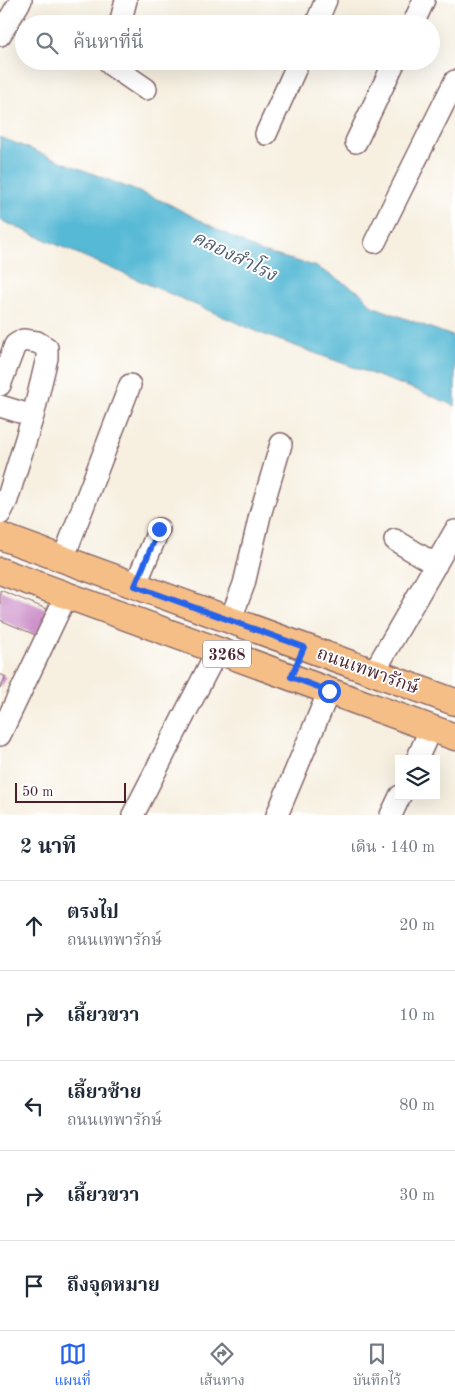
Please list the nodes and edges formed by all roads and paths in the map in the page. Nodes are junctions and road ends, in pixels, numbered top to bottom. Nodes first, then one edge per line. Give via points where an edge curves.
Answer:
1 (21, 0) edge
2 (126, 0) edge
3 (326, 0) edge
4 (424, 0) edge
5 (122, 15) edge
6 (320, 15) edge
7 (417, 15) edge
8 (0, 36) edge
9 (117, 70) edge
10 (295, 70) edge
11 (391, 70) edge
12 (455, 81) edge
13 (146, 89) dead end
14 (266, 134) dead end
15 (356, 142) dead end
16 (375, 242) dead end
17 (0, 385) edge
18 (130, 385) dead end
19 (0, 406) edge
20 (33, 416) junction
21 (281, 444) dead end
22 (2, 504) edge
23 (159, 529) dead end
24 (455, 531) edge
25 (0, 536) edge
26 (394, 540) dead end
27 (63, 559) junction
28 (436, 565) junction
29 (0, 571) edge
30 (135, 586) junction
31 (66, 596) junction
32 (230, 621) junction
33 (304, 647) junction
34 (217, 651) junction
35 (374, 672) junction
36 (291, 677) junction
37 (329, 691) junction
38 (455, 702) edge
39 (431, 728) junction
40 (0, 735) edge
41 (455, 737) edge
42 (419, 755) edge
43 (398, 800) edge
44 (133, 815) edge
45 (277, 815) edge
46 (391, 815) edge

1 - 8 street
2 - 5 street
3 - 6 street
4 - 7 street
9 - 13 street
10 - 14 street
11 - 15 street
12 - 16 street
17 - 20 street via 15,345 23,340 37,342 46,348 47,358
18 - 27 street
19 - 20 street
20 - 22 street
21 - 32 street via 244,584
23 - 30 street
24 - 28 street
25 - 27 main road, ถนนเทพารักษ์ / 3268
26 - 28 street
27 - 30 main road, ถนนเทพารักษ์ / 3268
28 - 35 street
29 - 31 main road, ถนนเทพารักษ์ / 3268
30 - 32 main road, ถนนเทพารักษ์ / 3268
31 - 34 main road, ถนนเทพารักษ์ / 3268
31 - 40 street
32 - 33 main road, ถนนเทพารักษ์ / 3268
33 - 35 main road, ถนนเทพารักษ์ / 3268
33 - 36 main road
34 - 36 main road, ถนนเทพารักษ์ / 3268
34 - 44 street
35 - 38 main road, ถนนเทพารักษ์ / 3268
36 - 37 main road, ถนนเทพารักษ์ / 3268
37 - 39 main road, ถนนเทพารักษ์ / 3268
37 - 45 street
39 - 41 main road, ถนนเทพารักษ์ / 3268
39 - 42 street
43 - 46 street

